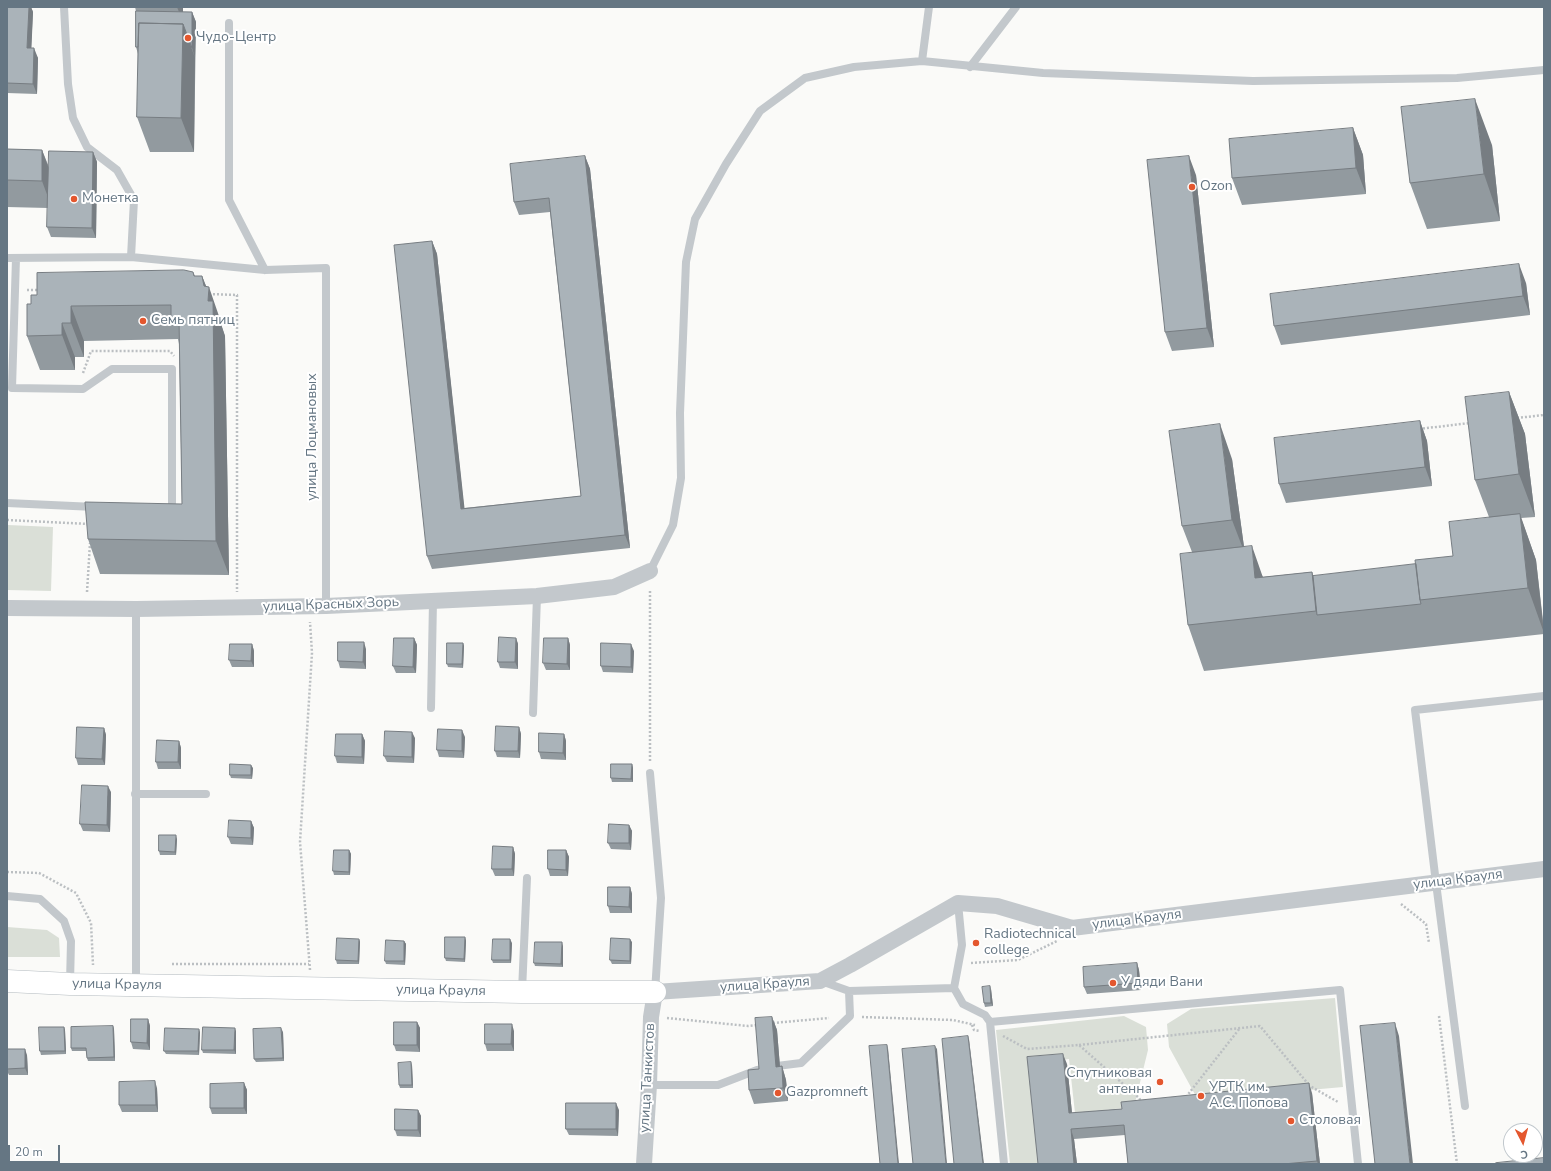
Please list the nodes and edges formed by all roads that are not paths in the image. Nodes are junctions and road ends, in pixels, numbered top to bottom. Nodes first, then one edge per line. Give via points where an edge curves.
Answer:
1 (64, 7) edge
2 (929, 7) edge
3 (1016, 7) edge
4 (229, 23) dead end
5 (922, 61) junction
6 (970, 67) junction
7 (1544, 70) edge
8 (131, 257) junction
9 (7, 258) edge
10 (16, 258) junction
11 (265, 270) junction
12 (7, 503) edge
13 (101, 507) edge
14 (156, 509) edge
15 (650, 571) joint
16 (537, 596) junction
17 (432, 601) junction
18 (326, 606) junction
19 (7, 608) edge
20 (136, 609) junction
21 (1544, 696) edge
22 (431, 708) dead end
23 (533, 713) dead end
24 (650, 773) road end
25 (135, 794) junction
26 (206, 794) dead end
27 (1544, 869) edge
28 (528, 878) dead end
29 (1436, 883) junction
30 (7, 896) edge
31 (958, 903) junction
32 (7, 981) edge
33 (820, 981) junction
34 (70, 984) junction
35 (136, 985) junction
36 (954, 988) junction
37 (848, 991) junction
38 (522, 992) junction
39 (654, 992) junction
40 (990, 1026) junction
41 (649, 1084) junction
42 (1465, 1106) dead end
43 (644, 1164) edge
44 (1004, 1164) edge
45 (1358, 1164) edge

1 - 8 lane via 68,84 73,118 87,147 117,170 134,200
2 - 5 lane
3 - 6 lane
4 - 11 lane via 229,200
5 - 6 lane
5 - 15 lane via 854,67 805,78 760,111 695,219 686,262 680,413 681,478 673,524
6 - 7 lane via 1043,73 1253,82 1457,78
8 - 10 lane
8 - 11 lane
9 - 10 lane
10 - 14 lane via 12,388 82,389 112,369 172,369 172,510
11 - 18 lane, улица Лоцмановых via 326,268
12 - 13 lane
15 - 16 street, улица Красных Зорь via 614,586
16 - 17 street, улица Красных Зорь
16 - 23 lane
17 - 18 street, улица Красных Зорь
17 - 22 lane
18 - 20 street, улица Красных Зорь
19 - 20 street, улица Красных Зорь
20 - 25 lane
21 - 29 lane via 1415,710
24 - 39 lane via 661,898
25 - 26 lane
25 - 35 lane
27 - 29 street, улица Крауля
28 - 38 lane
29 - 31 street, улица Крауля via 1072,928 997,906
29 - 42 lane
30 - 34 lane via 40,899 64,921 71,941
31 - 33 street, улица Крауля
31 - 36 lane via 962,946
32 - 34 street, улица Крауля
33 - 37 lane
33 - 39 street, улица Крауля
34 - 35 street, улица Крауля
35 - 38 street, улица Крауля
36 - 37 lane
36 - 40 lane via 964,1004 985,1015
37 - 41 lane via 850,1016 801,1063 761,1068 718,1085
38 - 39 street, улица Крауля
39 - 41 street, улица Танкистов
40 - 44 lane
40 - 45 lane via 1340,990
41 - 43 street, улица Танкистов

